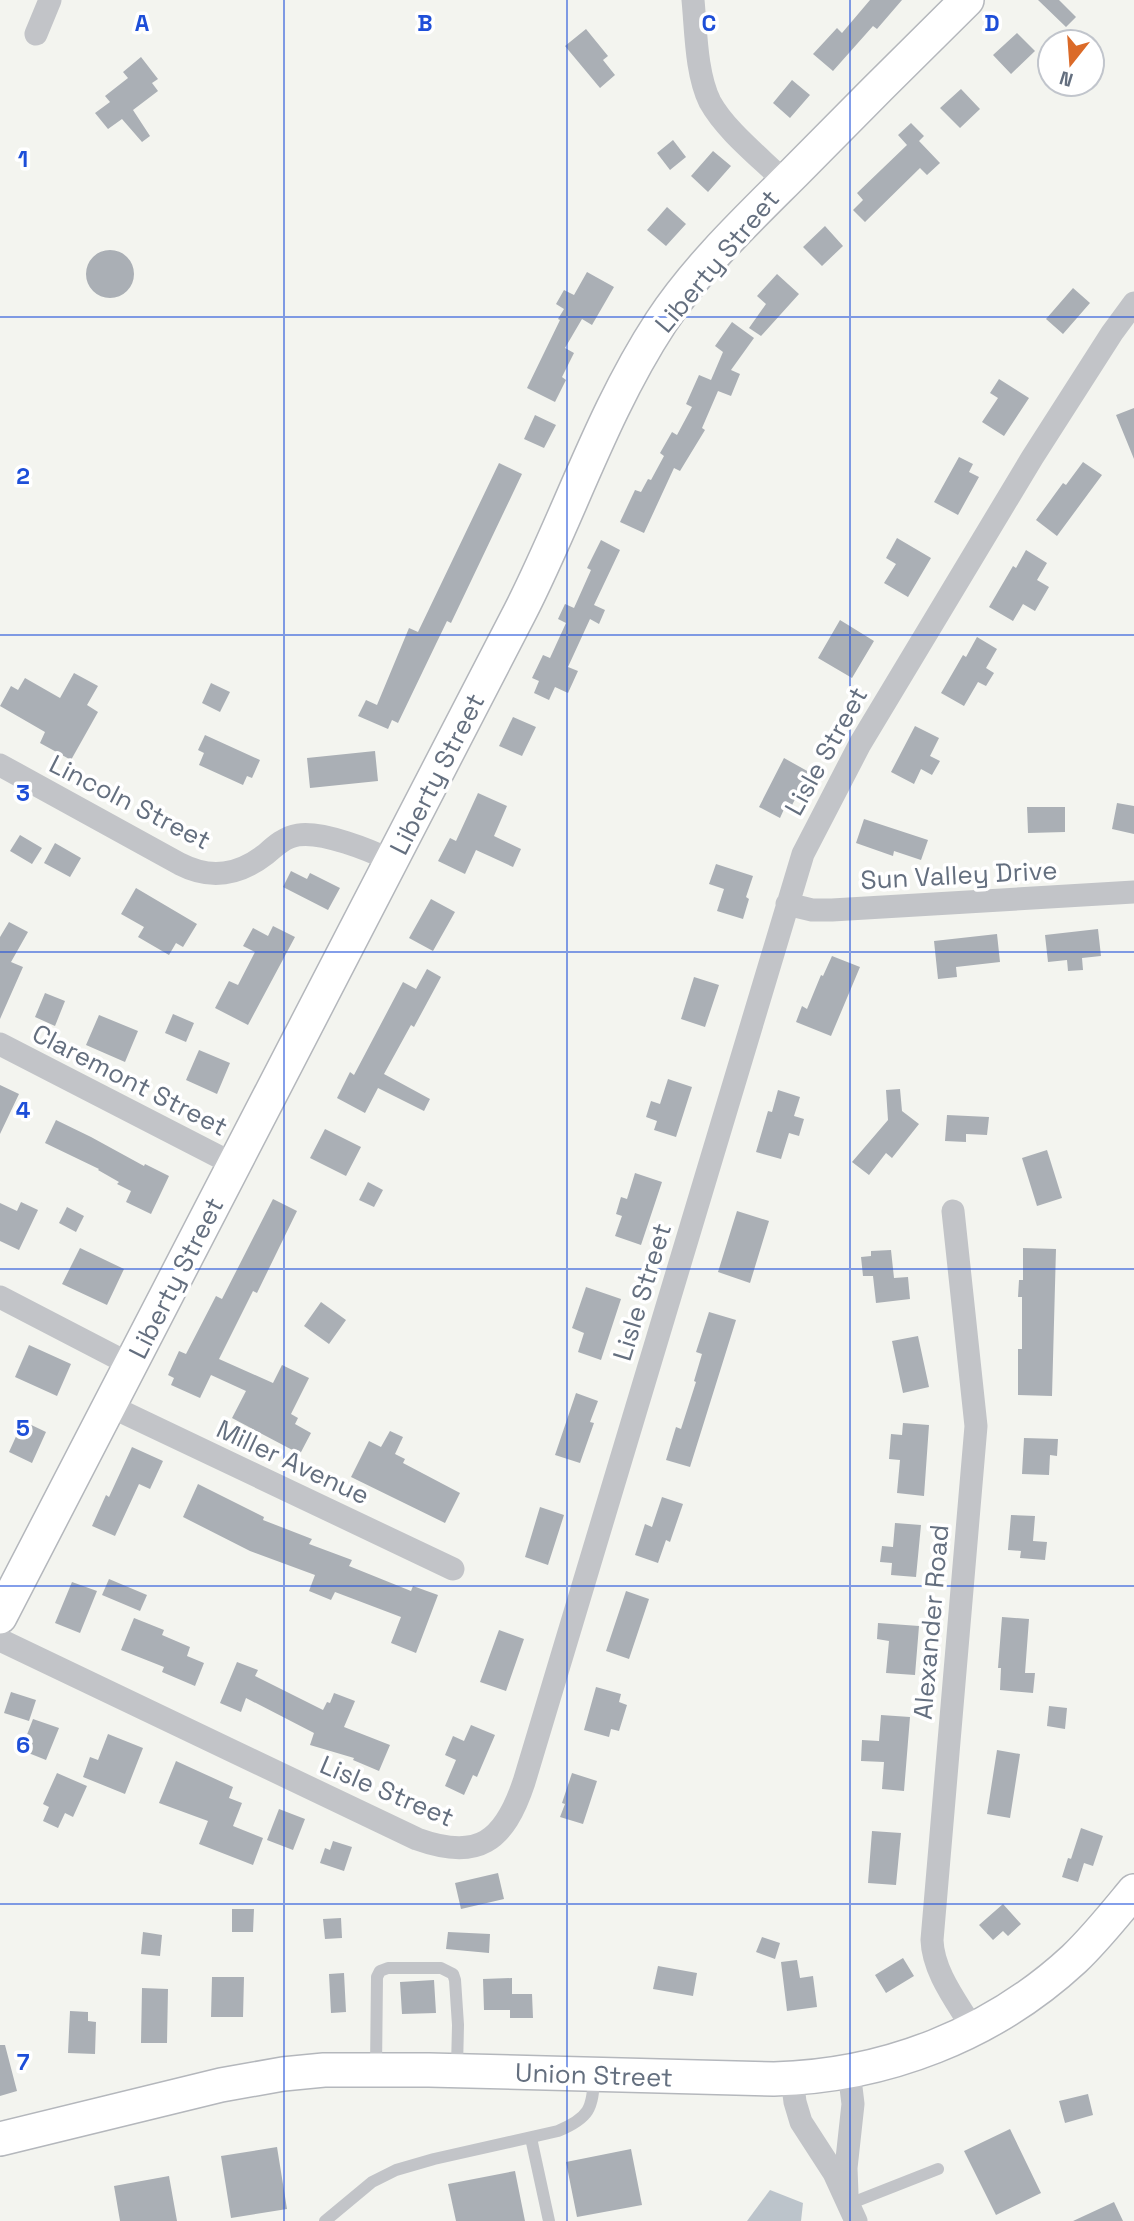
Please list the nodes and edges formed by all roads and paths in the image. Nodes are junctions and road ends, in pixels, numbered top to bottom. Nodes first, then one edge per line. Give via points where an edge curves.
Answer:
1 (50, 0) edge
2 (693, 0) edge
3 (967, 0) edge
4 (36, 34) dead end
5 (785, 182) junction
6 (1134, 303) edge
7 (0, 765) edge
8 (392, 861) junction
9 (1134, 892) edge
10 (787, 904) junction
11 (0, 1044) edge
12 (234, 1165) junction
13 (953, 1211) dead end
14 (0, 1297) edge
15 (131, 1364) junction
16 (110, 1406) junction
17 (453, 1569) dead end
18 (9, 1578) edge
19 (0, 1617) edge
20 (0, 1640) edge
21 (1134, 1891) edge
22 (973, 2029) junction
23 (376, 2070) junction
24 (457, 2071) junction
25 (849, 2071) junction
26 (594, 2076) junction
27 (792, 2078) junction
28 (531, 2138) junction
29 (0, 2140) edge
30 (938, 2169) dead end
31 (852, 2212) edge
32 (325, 2221) edge
33 (549, 2221) edge

1 - 4 street
2 - 5 street via 702,79 710,101
3 - 5 main road, Liberty Street
5 - 8 main road, Liberty Street via 690,284 636,363 532,589
6 - 10 street, Lisle Street via 1032,458 849,762 803,855
7 - 8 street, Lincoln Street via 199,872 222,874 243,869 287,839 305,834
8 - 12 main road, Liberty Street
9 - 10 street, Sun Valley Drive via 832,910
10 - 20 street, Lisle Street via 524,1782 509,1817 495,1833 480,1845 462,1849 417,1839
11 - 12 street, Claremont Street
12 - 15 main road, Liberty Street
13 - 22 street, Alexander Road via 976,1426 932,1950
14 - 15 street
15 - 16 main road, Liberty Street
16 - 17 street, Miller Avenue
16 - 18 main road, Liberty Street
18 - 19 main road, Liberty Street
21 - 22 main road, Union Street via 1057,1973 1017,2004
22 - 25 main road, Union Street via 911,2056
23 - 24 main road, Union Street
23 - 24 lane via 379,1973 388,1968 441,1968 455,1980
23 - 29 main road, Union Street via 324,2070 221,2085
24 - 26 main road, Union Street
25 - 27 main road, Union Street
25 - 31 street via 853,2104 846,2168
26 - 27 main road, Union Street
26 - 28 lane via 592,2104 584,2117
27 - 31 street via 801,2122 834,2173
28 - 32 lane via 396,2170 372,2182
28 - 33 lane
30 - 31 lane

